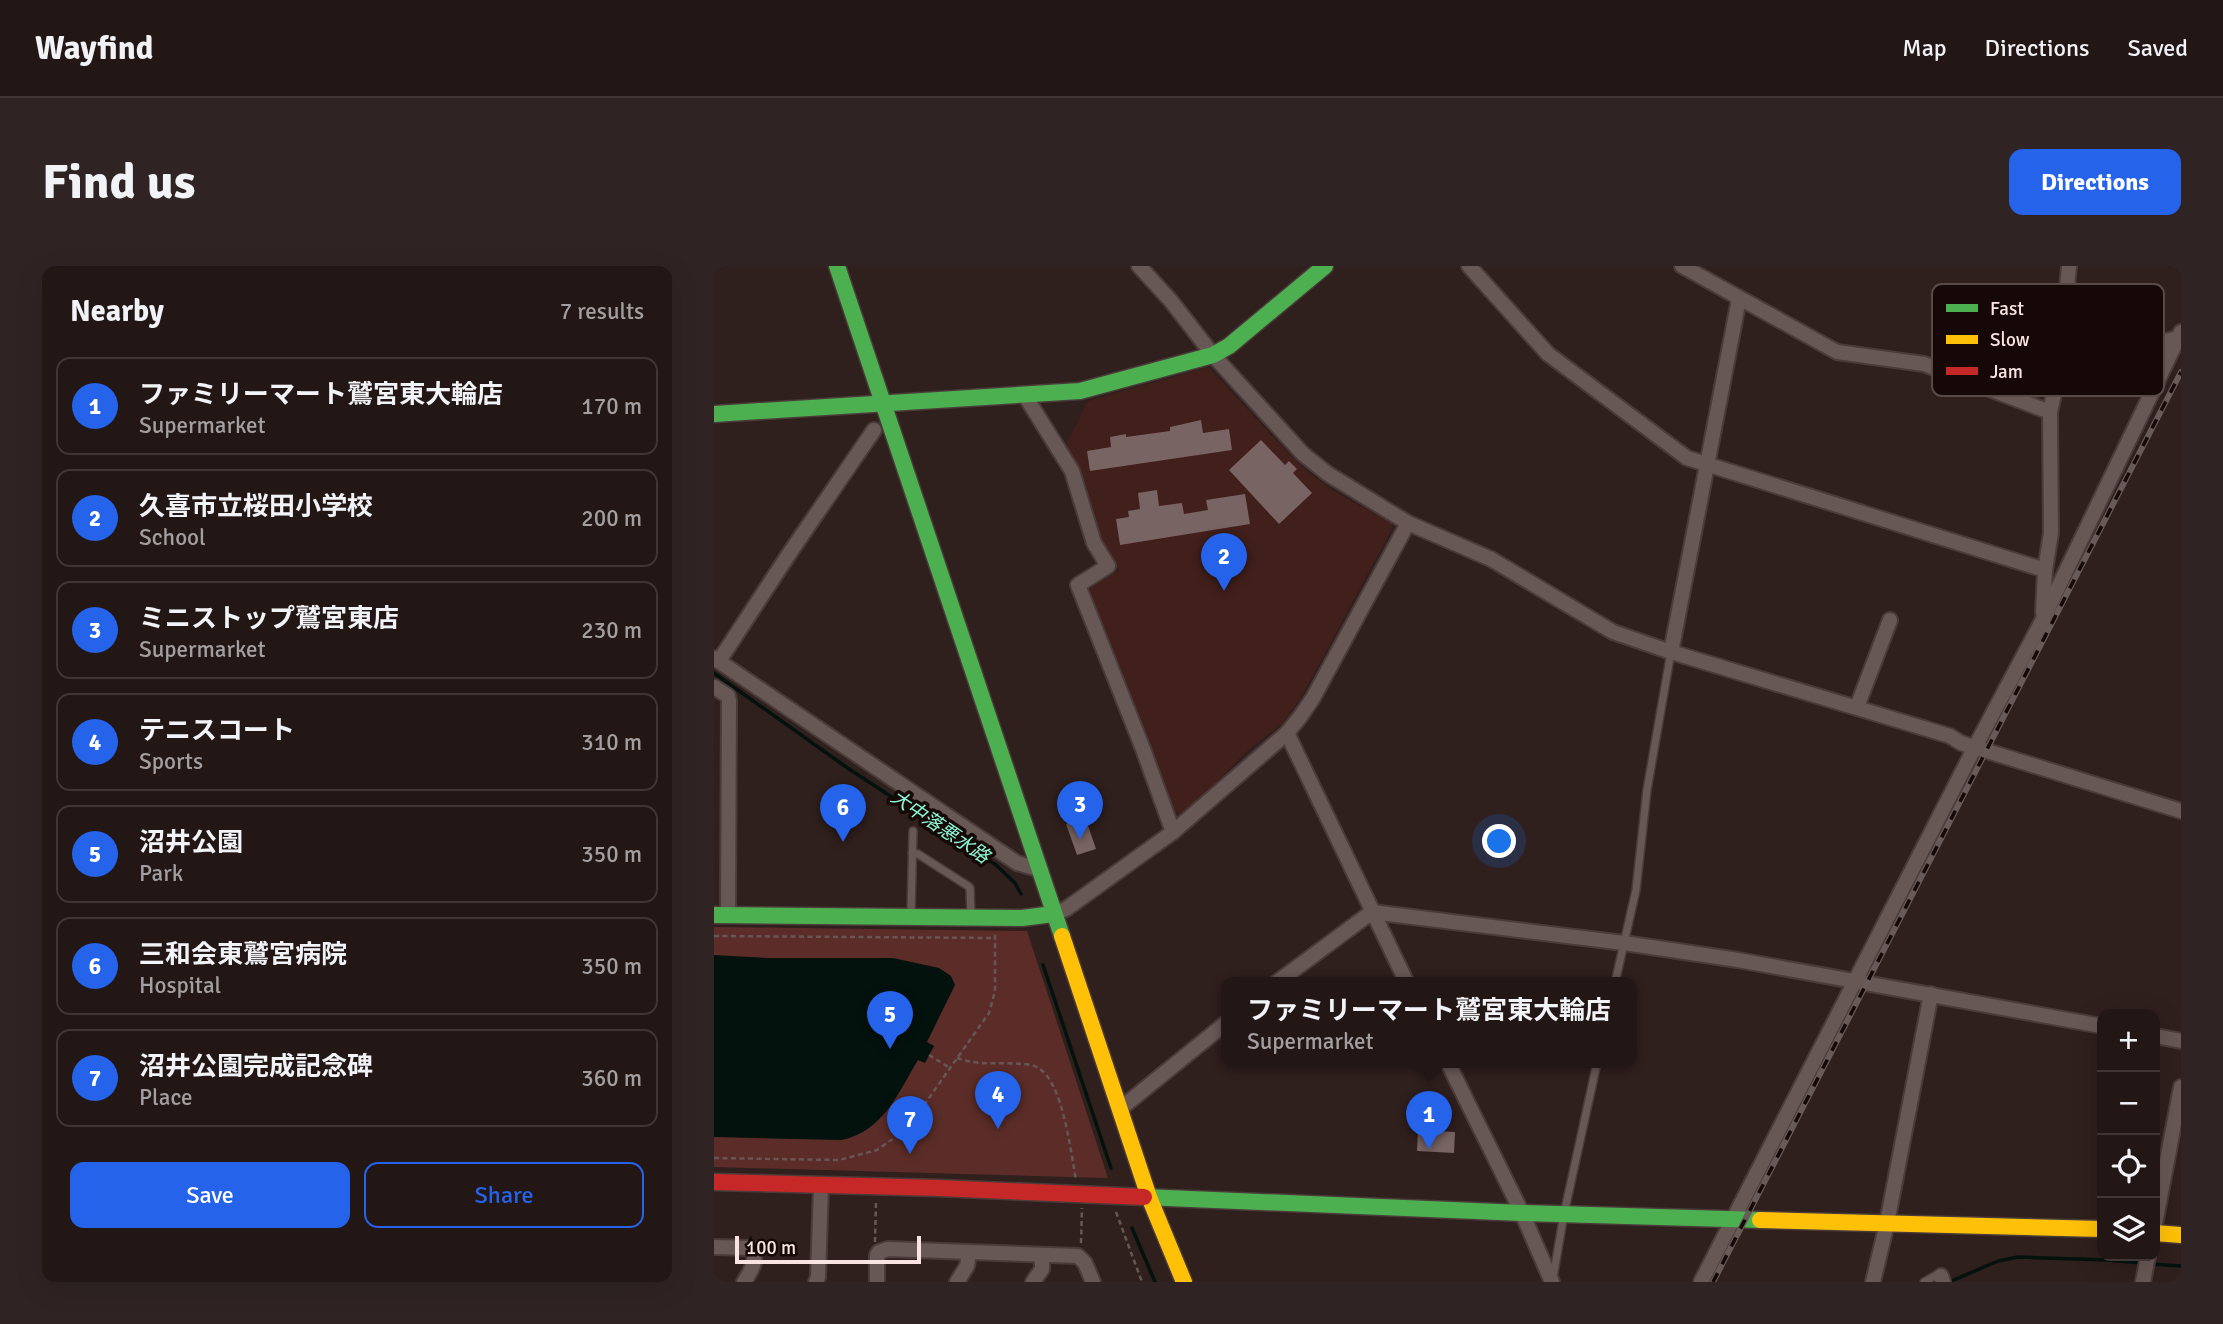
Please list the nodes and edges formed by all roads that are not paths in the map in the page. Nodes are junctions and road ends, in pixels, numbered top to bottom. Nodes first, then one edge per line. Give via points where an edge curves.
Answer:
1 (837, 266) edge
2 (1139, 266) edge
3 (1325, 266) edge
4 (1469, 266) edge
5 (1682, 266) edge
6 (2069, 266) edge
7 (2067, 284) edge
8 (1740, 299) junction
9 (2180, 336) edge
10 (1213, 355) junction
11 (1932, 366) edge
12 (2164, 369) edge
13 (1024, 394) junction
14 (2009, 396) edge
15 (2054, 396) edge
16 (2151, 396) edge
17 (883, 403) junction
18 (2050, 412) junction
19 (714, 414) edge
20 (874, 430) dead end
21 (1708, 464) junction
22 (1408, 523) junction
23 (2045, 570) junction
24 (1890, 620) dead end
25 (2042, 621) junction
26 (1671, 652) junction
27 (716, 660) edge
28 (714, 687) edge
29 (1857, 707) junction
30 (1287, 733) junction
31 (1975, 747) junction
32 (2181, 811) edge
33 (913, 831) dead end
34 (1173, 832) junction
35 (912, 853) junction
36 (1038, 869) junction
37 (1372, 912) junction
38 (1053, 914) junction
39 (721, 915) edge
40 (911, 917) junction
41 (971, 918) junction
42 (1624, 943) junction
43 (1284, 977) edge
44 (1404, 977) edge
45 (1616, 977) edge
46 (1857, 980) junction
47 (1931, 995) junction
48 (2097, 1025) edge
49 (1221, 1027) edge
50 (2160, 1037) edge
51 (2181, 1041) edge
52 (1450, 1068) edge
53 (1596, 1068) edge
54 (2181, 1087) edge
55 (1120, 1109) junction
56 (714, 1182) edge
57 (821, 1186) junction
58 (1149, 1197) junction
59 (2160, 1198) edge
60 (1522, 1213) junction
61 (1564, 1214) junction
62 (1732, 1219) junction
63 (1887, 1223) junction
64 (2097, 1229) edge
65 (2160, 1233) edge
66 (2181, 1235) edge
67 (714, 1247) edge
68 (969, 1253) junction
69 (1042, 1255) junction
70 (1942, 1279) edge
71 (744, 1282) edge
72 (816, 1282) edge
73 (877, 1282) edge
74 (957, 1282) edge
75 (1033, 1282) edge
76 (1093, 1282) edge
77 (1184, 1282) edge
78 (1553, 1282) edge
79 (1701, 1282) edge
80 (1873, 1282) edge
81 (1924, 1282) edge

1 - 17 street
2 - 10 street
3 - 10 street
4 - 21 street via 1548,354 1672,448
5 - 8 street
6 - 7 street
8 - 11 street via 1837,352
8 - 21 street
9 - 12 street
10 - 13 street via 1080,391
10 - 22 street via 1317,466
13 - 17 street
13 - 34 street via 1072,471 1094,542 1108,566 1078,585
14 - 18 street
15 - 18 street
16 - 25 street
17 - 19 street
17 - 36 street
18 - 23 street via 2051,533
20 - 27 street
21 - 23 street
21 - 26 street
22 - 26 street via 1491,559 1613,632
22 - 30 street via 1313,698
23 - 25 street
24 - 29 street
25 - 31 street
26 - 29 street
26 - 42 lane
27 - 36 street via 1017,863
28 - 39 street via 729,701
29 - 31 street
30 - 34 street
30 - 37 street
31 - 32 street
31 - 46 street
33 - 35 lane
34 - 38 street
35 - 40 lane
35 - 41 lane via 968,886
36 - 38 street
37 - 42 street
37 - 43 street
37 - 44 street
38 - 41 street
38 - 55 street
39 - 40 street
40 - 41 street
42 - 45 lane
42 - 46 street
46 - 47 street
46 - 62 street
47 - 48 street
47 - 63 street
49 - 55 street
50 - 51 street
52 - 60 street
53 - 61 lane
54 - 59 street
55 - 58 street
56 - 57 street
57 - 58 street
57 - 72 street
58 - 60 street
58 - 77 street
60 - 61 street
60 - 78 street
61 - 62 street
61 - 78 lane
62 - 63 street
62 - 79 street
63 - 64 street
63 - 80 street
65 - 66 street
67 - 71 street via 752,1248 754,1264
68 - 69 street
68 - 73 street via 888,1249 877,1255
68 - 74 street
69 - 75 street via 1042,1269
69 - 76 street via 1078,1256
70 - 81 lane via 1940,1273

